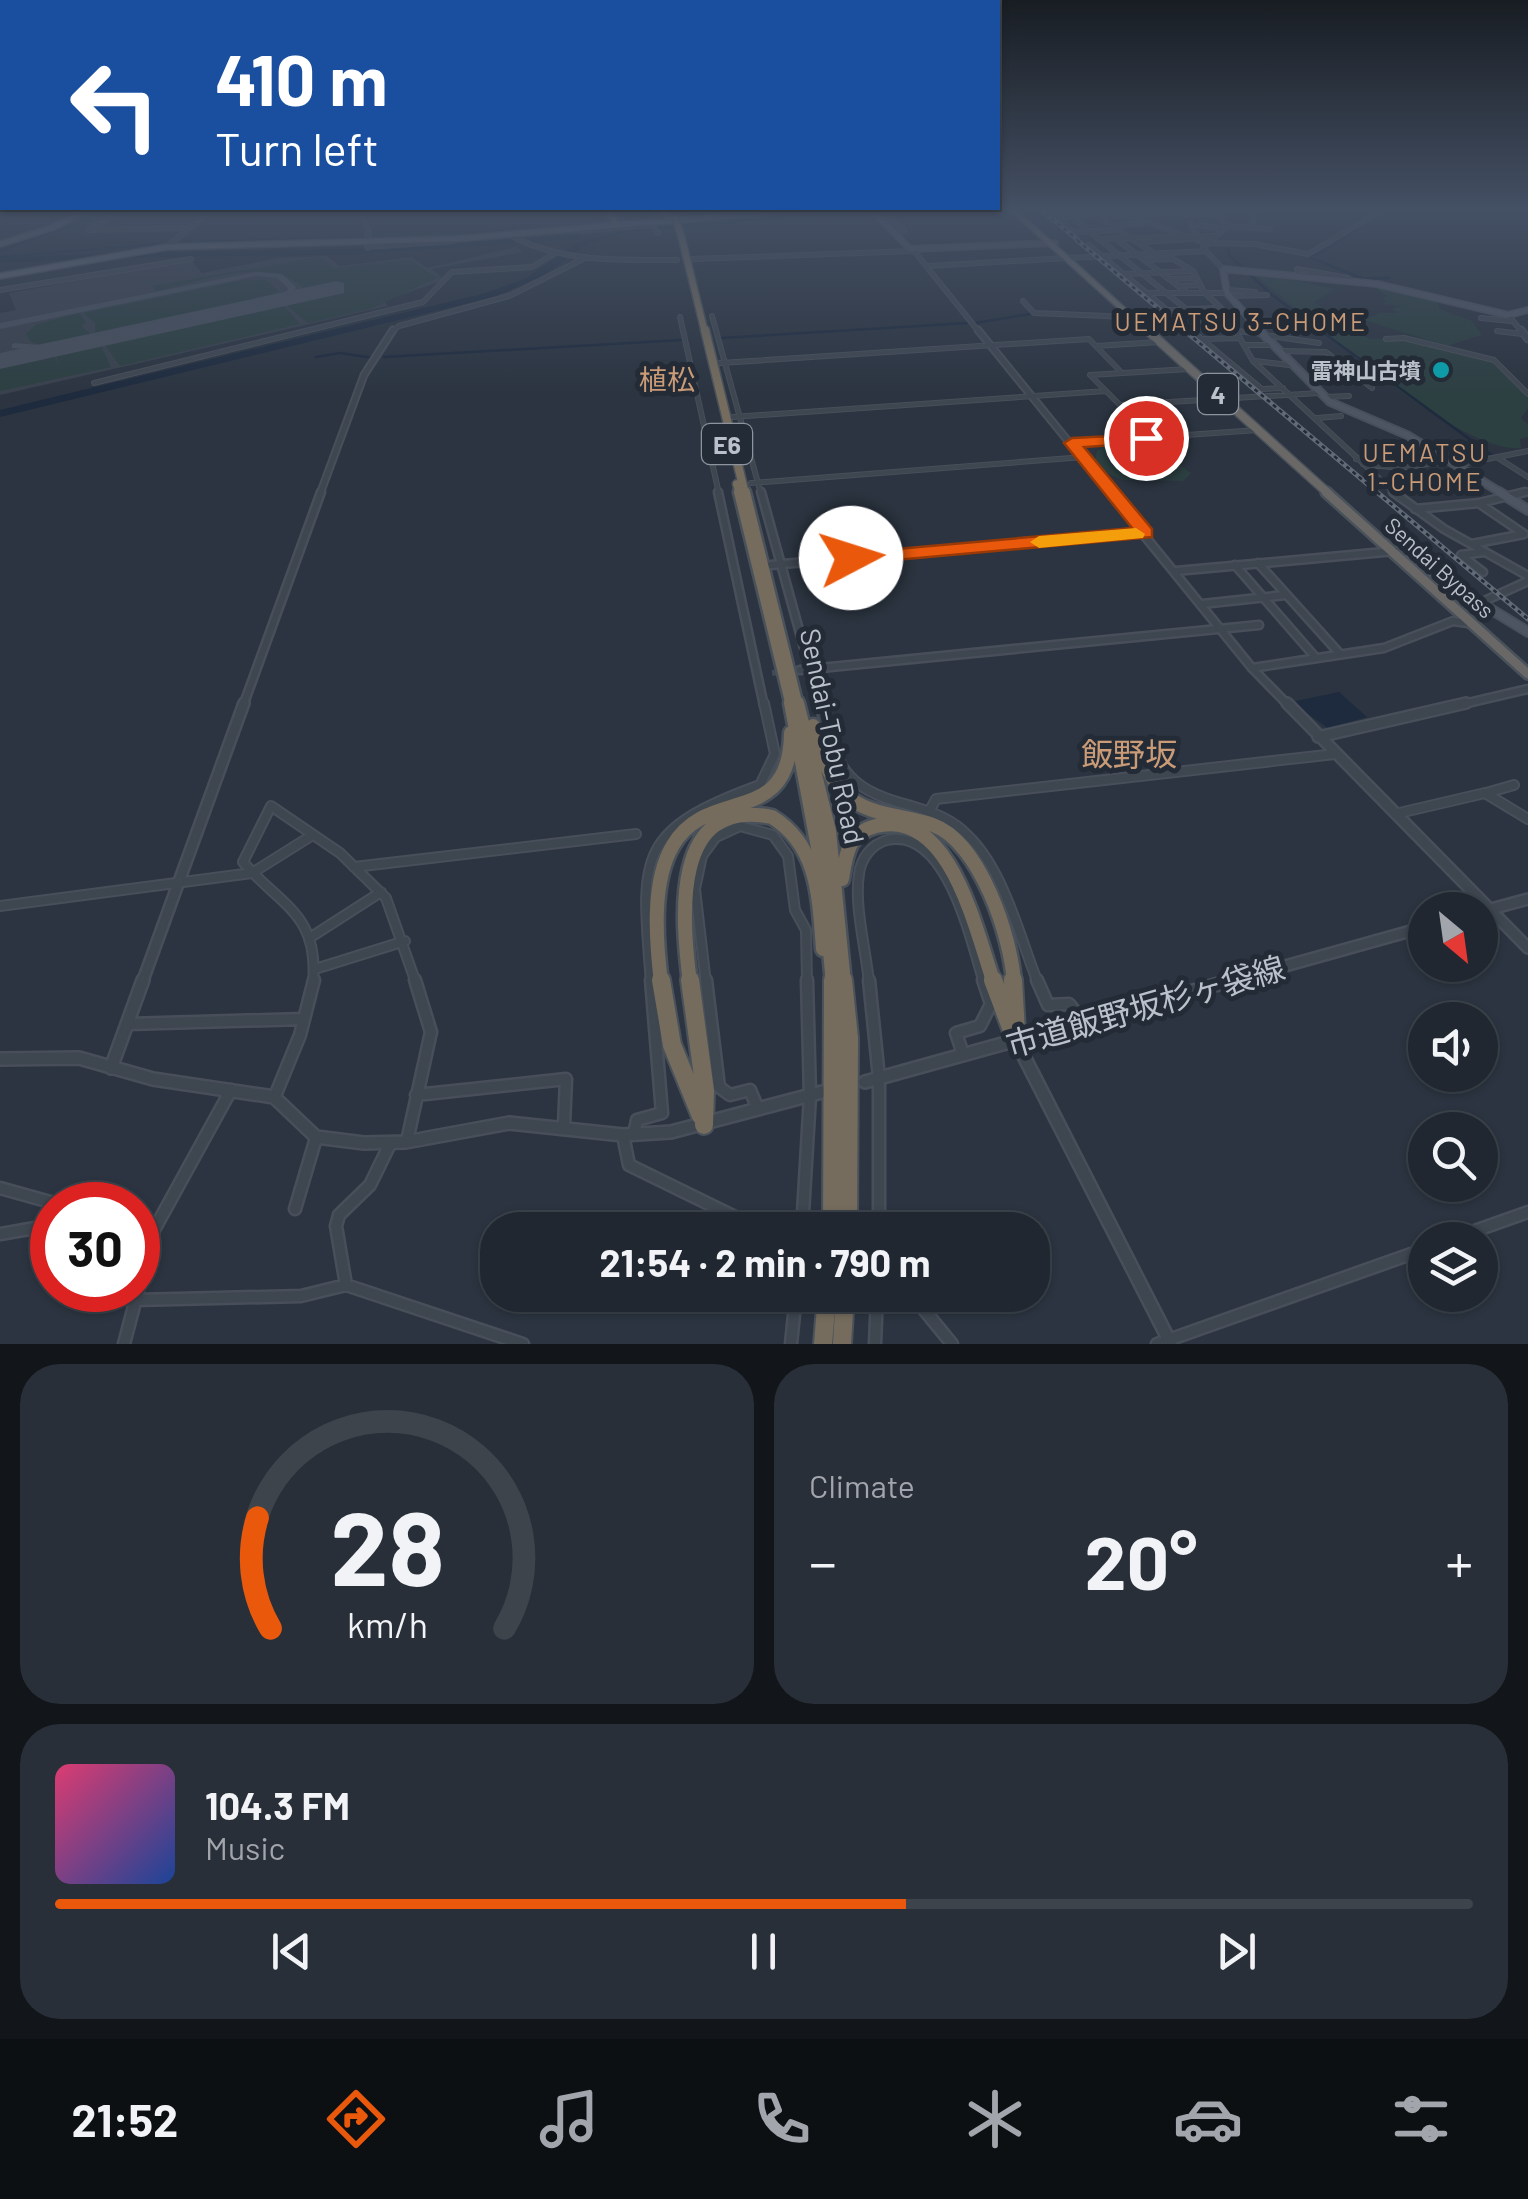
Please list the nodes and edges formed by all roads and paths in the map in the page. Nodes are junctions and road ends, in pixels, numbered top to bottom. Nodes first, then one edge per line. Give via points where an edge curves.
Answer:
1 (119, 271) edge
2 (472, 271) edge
3 (562, 271) edge
4 (686, 271) edge
5 (932, 271) edge
6 (1083, 271) edge
7 (1121, 271) edge
8 (1138, 271) edge
9 (1193, 271) joint
10 (1222, 271) edge
11 (1252, 271) edge
12 (1298, 271) edge
13 (1306, 271) edge
14 (1160, 272) junction
15 (1176, 272) joint
16 (1125, 274) junction
17 (1142, 274) junction
18 (1197, 278) junction
19 (1327, 279) junction
20 (1169, 280) junction
21 (1200, 285) junction
22 (1178, 286) junction
23 (0, 290) edge
24 (1184, 291) junction
25 (1166, 292) junction
26 (1204, 292) junction
27 (1260, 292) dead end
28 (1148, 293) junction
29 (1227, 293) junction
30 (1267, 296) dead end
31 (1023, 302) dead end
32 (1220, 308) junction
33 (1168, 310) junction
34 (1187, 310) junction
35 (1528, 310) edge
36 (712, 316) dead end
37 (1228, 316) junction
38 (680, 318) dead end
39 (1197, 318) junction
40 (1481, 318) dead end
41 (1510, 318) junction
42 (1248, 319) junction
43 (1275, 320) dead end
44 (1140, 322) junction
45 (1255, 326) junction
46 (1289, 327) junction
47 (1189, 328) junction
48 (1309, 328) dead end
49 (1212, 330) junction
50 (1296, 331) dead end
51 (1497, 331) dead end
52 (1522, 334) junction
53 (1239, 335) junction
54 (1264, 335) junction
55 (1203, 340) junction
56 (1386, 340) dead end
57 (1528, 340) edge
58 (1160, 342) junction
59 (1320, 343) dead end
60 (1244, 345) junction
61 (991, 346) junction
62 (1095, 346) junction
63 (1278, 348) junction
64 (1253, 361) junction
65 (722, 363) junction
66 (690, 364) junction
67 (701, 364) dead end
68 (1298, 366) junction
69 (1188, 368) junction
70 (1122, 373) junction
71 (1356, 376) junction
72 (1306, 380) junction
73 (94, 383) dead end
74 (1282, 388) junction
75 (1372, 388) dead end
76 (1106, 391) junction
77 (1290, 394) junction
78 (1528, 394) edge
79 (1321, 395) junction
80 (1031, 396) junction
81 (1349, 396) dead end
82 (1225, 398) junction
83 (1151, 403) junction
84 (1342, 416) dead end
85 (736, 417) junction
86 (1316, 418) junction
87 (1258, 430) junction
88 (1182, 435) junction
89 (1072, 443) junction
90 (1434, 450) junction
91 (1528, 451) edge
92 (1084, 457) junction
93 (1497, 458) junction
94 (1358, 462) junction
95 (1454, 463) junction
96 (1528, 476) edge
97 (753, 483) junction
98 (1528, 491) edge
99 (1506, 496) junction
100 (1479, 503) junction
101 (1414, 509) junction
102 (1528, 510) edge
103 (1146, 533) junction
104 (1472, 544) junction
105 (1485, 552) junction
106 (1399, 553) junction
107 (1258, 563) junction
108 (774, 565) junction
109 (1235, 565) junction
110 (1176, 571) junction
111 (1483, 572) dead end
112 (1527, 581) edge
113 (1287, 595) junction
114 (1263, 598) junction
115 (1202, 604) junction
116 (1479, 604) junction
117 (1458, 608) junction
118 (1259, 625) dead end
119 (1221, 629) junction
120 (1528, 632) edge
121 (783, 652) junction
122 (1340, 654) junction
123 (1316, 658) junction
124 (1252, 668) junction
125 (804, 670) junction
126 (1528, 670) edge
127 (1528, 689) edge
128 (1318, 737) junction
129 (1335, 754) junction
130 (1514, 785) dead end
131 (1485, 793) junction
132 (929, 812) junction
133 (1395, 814) junction
134 (1528, 819) edge
135 (636, 834) dead end
136 (312, 836) junction
137 (354, 866) junction
138 (252, 872) junction
139 (177, 886) junction
140 (381, 892) junction
141 (1468, 892) edge
142 (1528, 899) edge
143 (0, 906) edge
144 (1498, 907) edge
145 (1498, 921) edge
146 (1408, 932) edge
147 (310, 938) junction
148 (405, 941) junction
149 (1528, 948) edge
150 (315, 969) junction
151 (304, 1019) junction
152 (1083, 1021) junction
153 (127, 1024) junction
154 (849, 1038) junction
155 (1016, 1041) junction
156 (836, 1052) junction
157 (964, 1055) junction
158 (0, 1059) edge
159 (111, 1068) junction
160 (879, 1078) junction
161 (865, 1082) dead end
162 (231, 1090) junction
163 (816, 1094) junction
164 (416, 1095) junction
165 (274, 1098) junction
166 (758, 1110) junction
167 (564, 1125) junction
168 (704, 1125) junction
169 (628, 1135) junction
170 (316, 1137) junction
171 (391, 1142) junction
172 (406, 1142) junction
173 (0, 1188) edge
174 (30, 1196) edge
175 (295, 1209) dead end
176 (725, 1212) edge
177 (804, 1212) edge
178 (832, 1212) edge
179 (848, 1212) edge
180 (880, 1212) edge
181 (1528, 1212) edge
182 (160, 1219) edge
183 (1498, 1223) edge
184 (30, 1229) edge
185 (0, 1234) edge
186 (1408, 1254) edge
187 (346, 1285) junction
188 (160, 1299) edge
189 (133, 1312) edge
190 (794, 1312) edge
191 (826, 1312) edge
192 (844, 1312) edge
193 (877, 1312) edge
194 (926, 1312) edge
195 (1166, 1343) edge
196 (124, 1344) edge
197 (523, 1344) edge
198 (791, 1344) edge
199 (823, 1344) edge
200 (842, 1344) edge
201 (875, 1344) edge
202 (952, 1344) edge

1 - 23 street
2 - 73 street via 452,272 423,302
3 - 139 street via 521,292 388,334 359,385
4 - 121 highway, Sendai-Tobu Road / E6
5 - 61 street
6 - 44 highway, Sendai Bypass / 4
7 - 16 street
8 - 17 street
9 - 15 street
9 - 18 street
10 - 29 main road
11 - 19 main road
12 - 19 street
13 - 19 street via 1349,279
14 - 15 street
14 - 17 street
14 - 20 street
16 - 17 street
16 - 28 street
17 - 25 street
18 - 20 street
18 - 21 street
19 - 41 main road via 1388,286
20 - 22 street
21 - 22 street
21 - 26 street
22 - 24 street
24 - 25 street
24 - 26 street
25 - 28 street
25 - 34 street
26 - 29 street
26 - 32 street
27 - 29 street
28 - 33 street
29 - 30 street
29 - 42 main road
31 - 44 street via 1034,313
32 - 34 street
32 - 37 street
33 - 34 street
33 - 47 street
34 - 39 street
35 - 41 main road
36 - 65 street
37 - 39 street
37 - 53 street
38 - 66 street
39 - 49 street
40 - 41 street
41 - 52 street
42 - 43 street
42 - 45 main road
44 - 47 street
44 - 58 highway, Sendai Bypass / 4
44 - 82 highway, Sendai Bypass / 4
45 - 46 street
45 - 54 main road
46 - 48 street
46 - 50 street
47 - 49 street
47 - 55 street
49 - 53 street
51 - 52 street
52 - 57 street
53 - 54 street
53 - 55 street
53 - 60 street
54 - 59 street
54 - 63 main road
55 - 74 street via 1262,389
56 - 78 street via 1412,339 1494,360
58 - 62 street
58 - 69 highway, Sendai Bypass / 4
60 - 63 street
60 - 64 street
61 - 62 street via 1088,340
61 - 65 street
61 - 80 street
62 - 70 street
63 - 68 main road
63 - 71 street via 1326,352
64 - 68 street
64 - 74 street
65 - 85 street
66 - 67 street
66 - 169 street via 775,754 760,785 676,822 648,872 645,908 662,1113 636,1120
68 - 72 main road
69 - 70 street
69 - 82 highway, Sendai Bypass / 4
70 - 76 street via 1090,375
71 - 72 street
71 - 75 street
72 - 79 main road
74 - 77 street
76 - 80 street
76 - 83 street via 1120,405
77 - 79 street
77 - 82 street
77 - 86 street
79 - 81 street
79 - 90 main road
80 - 85 street
80 - 89 street
82 - 83 street
82 - 87 highway, Sendai Bypass / 4
82 - 106 highway, Sendai Bypass / 4
83 - 88 street
84 - 86 street
85 - 97 street
86 - 94 street
87 - 88 street
87 - 106 highway, Sendai Bypass / 4
88 - 89 street
89 - 92 street
90 - 94 street
90 - 95 main road
91 - 93 street
92 - 97 street
92 - 103 street
93 - 95 street
93 - 96 street
94 - 95 street via 1400,468
94 - 101 street
95 - 99 main road
97 - 108 street
98 - 99 street
99 - 100 street
99 - 102 main road
100 - 101 street
100 - 104 street via 1524,534
101 - 104 street
103 - 108 street
103 - 110 street
104 - 105 street
105 - 111 street via 1461,554
105 - 112 street
106 - 107 street
106 - 116 main road
106 - 117 highway, Sendai Bypass / 4
107 - 109 street
107 - 113 street
108 - 125 street
109 - 110 street
109 - 114 street
110 - 115 street
112 - 116 street
113 - 114 street
113 - 122 street
114 - 115 street
114 - 123 street
115 - 119 street
116 - 117 main road
116 - 120 main road
117 - 122 street via 1384,648
117 - 126 highway, Sendai Bypass / 4
117 - 126 highway, Sendai Bypass / 4
118 - 119 street
119 - 124 street
119 - 125 street
121 - 154 highway, Sendai-Tobu Road / E6 via 828,831
121 - 155 highway via 840,790 867,808 944,830 972,855 1012,950
121 - 156 highway, Sendai-Tobu Road / E6 via 817,833
121 - 168 highway via 793,746 786,774 768,795 684,830 658,884 669,1034
122 - 123 street
123 - 124 street
124 - 128 street
125 - 132 street via 832,752 850,780 874,798
127 - 128 street
128 - 129 street
129 - 132 street via 936,799
129 - 133 street
130 - 131 street
131 - 133 street
131 - 134 street
132 - 152 street via 960,827 979,847 1048,1005 1069,1004
133 - 141 street
135 - 137 street
136 - 137 street
136 - 138 street
136 - 138 street via 270,806 244,862
137 - 140 street
138 - 139 street
138 - 147 street via 308,926
139 - 143 street
139 - 153 street
140 - 147 street
140 - 148 street
142 - 144 street
145 - 149 street
146 - 152 street, 市道飯野坂杉ヶ袋線
147 - 150 street
148 - 150 street
148 - 164 street via 431,1032
150 - 151 street
151 - 153 street
151 - 165 street
152 - 155 street, 市道飯野坂杉ヶ袋線
153 - 159 street
154 - 155 highway via 844,853 860,832 889,824 922,832 944,851
154 - 179 highway, Sendai-Tobu Road / E6
155 - 157 street, 市道飯野坂杉ヶ袋線
155 - 195 street
156 - 168 highway via 814,880 803,845 787,826 767,817 718,822 697,844 684,886
156 - 178 highway, Sendai-Tobu Road / E6
157 - 160 street, 市道飯野坂杉ヶ袋線
157 - 160 street via 956,1034 980,1026 992,1004 946,883 922,846 898,838 880,841 865,852 858,876
158 - 159 street via 57,1056
159 - 162 street
160 - 161 street, 市道飯野坂杉ヶ袋線
160 - 180 street
162 - 165 street
162 - 182 street
163 - 166 street
163 - 166 street via 806,930 795,910 788,856 766,830 733,828 710,844 695,889 719,1087 730,1094 750,1090
163 - 177 street
164 - 167 street via 566,1078
164 - 172 street
165 - 170 street
166 - 168 street
167 - 169 street
167 - 172 street via 489,1125
168 - 169 street
169 - 176 street via 628,1165
170 - 171 street
170 - 175 street
171 - 172 street
171 - 187 street via 370,1185 339,1215
173 - 174 street
181 - 183 street
184 - 185 street
186 - 195 street
187 - 188 street via 301,1296
187 - 197 street
189 - 196 street
190 - 198 street
191 - 199 highway
192 - 200 highway
193 - 201 street
194 - 202 street

